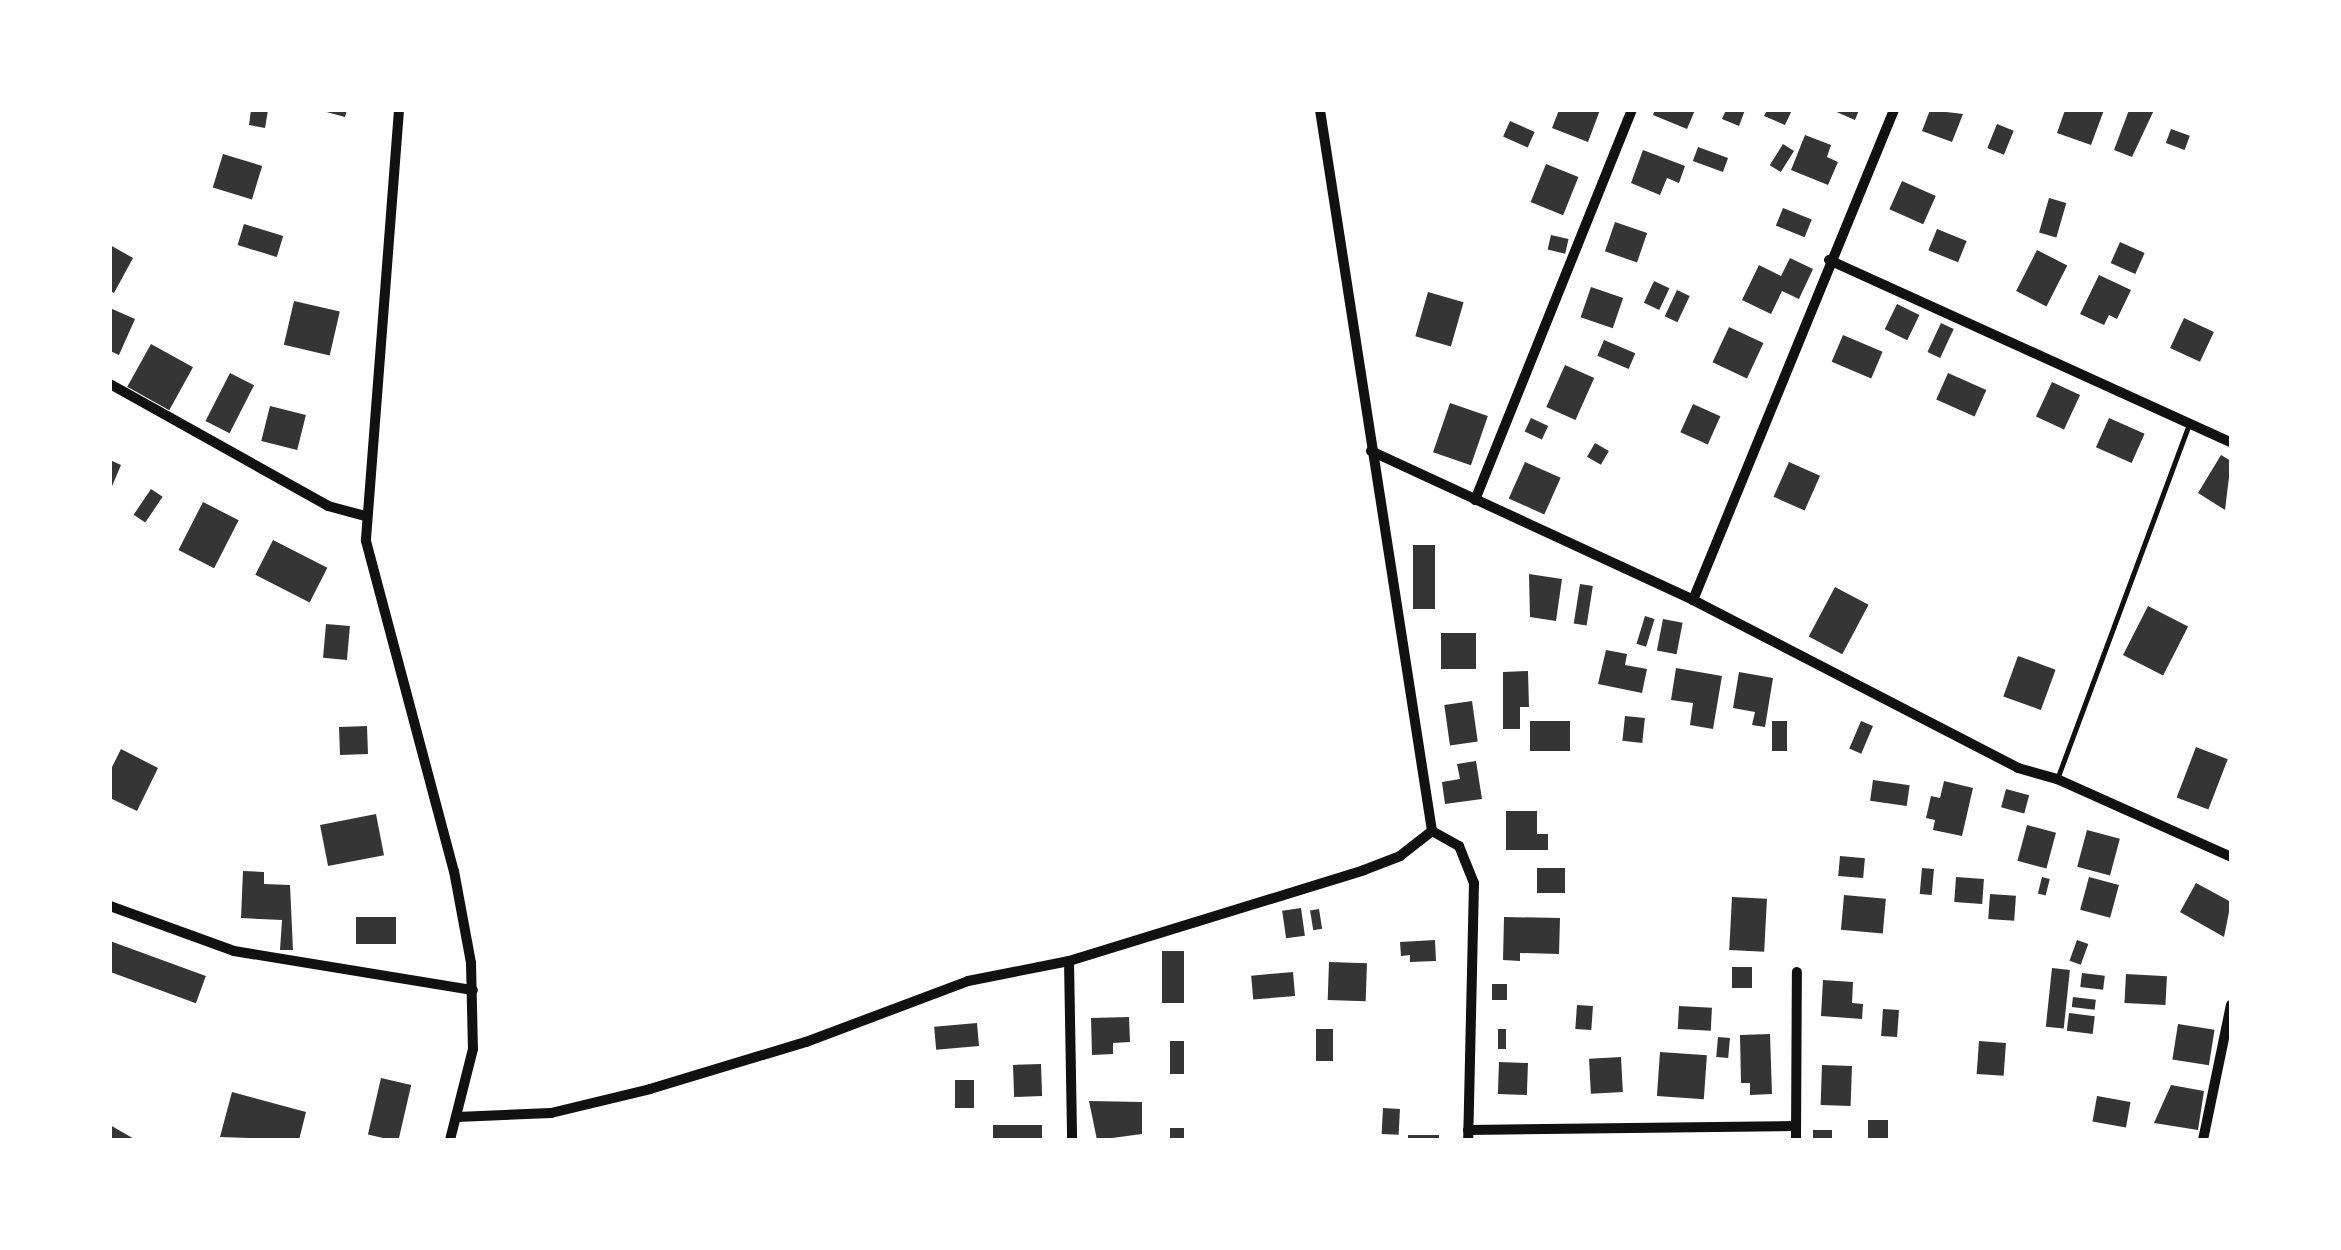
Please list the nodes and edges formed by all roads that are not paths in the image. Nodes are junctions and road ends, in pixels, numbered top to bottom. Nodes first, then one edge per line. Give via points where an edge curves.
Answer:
1 (399, 110) edge
2 (1320, 110) edge
3 (1632, 110) edge
4 (1894, 110) edge
5 (1829, 260) junction
6 (110, 384) edge
7 (2189, 423) junction
8 (2231, 442) edge
9 (1372, 451) junction
10 (1475, 500) junction
11 (365, 516) junction
12 (1693, 600) junction
13 (2057, 779) junction
14 (1432, 830) junction
15 (2231, 857) edge
16 (110, 906) edge
17 (1068, 960) junction
18 (1796, 972) dead end
19 (472, 990) junction
20 (2231, 1005) edge
21 (457, 1117) junction
22 (1796, 1126) junction
23 (1468, 1135) edge
24 (450, 1140) edge
25 (1072, 1140) edge
26 (1796, 1140) edge
27 (2203, 1140) edge

1 - 11 street
2 - 9 street
3 - 10 street
4 - 5 street
5 - 7 street
5 - 12 street
6 - 11 street via 328,506
7 - 8 street
7 - 13 lane
9 - 10 street
9 - 14 street
10 - 12 street
11 - 19 street via 374,589 454,871
12 - 13 street via 2018,768
13 - 15 street
14 - 17 street via 1400,856 1364,870
14 - 23 street via 1459,846 1474,883
16 - 19 street via 234,951
17 - 21 street via 968,981 806,1042 592,1105
17 - 25 street
18 - 22 street
19 - 21 street via 473,1049
20 - 27 street
21 - 24 street
22 - 23 street
22 - 26 street

